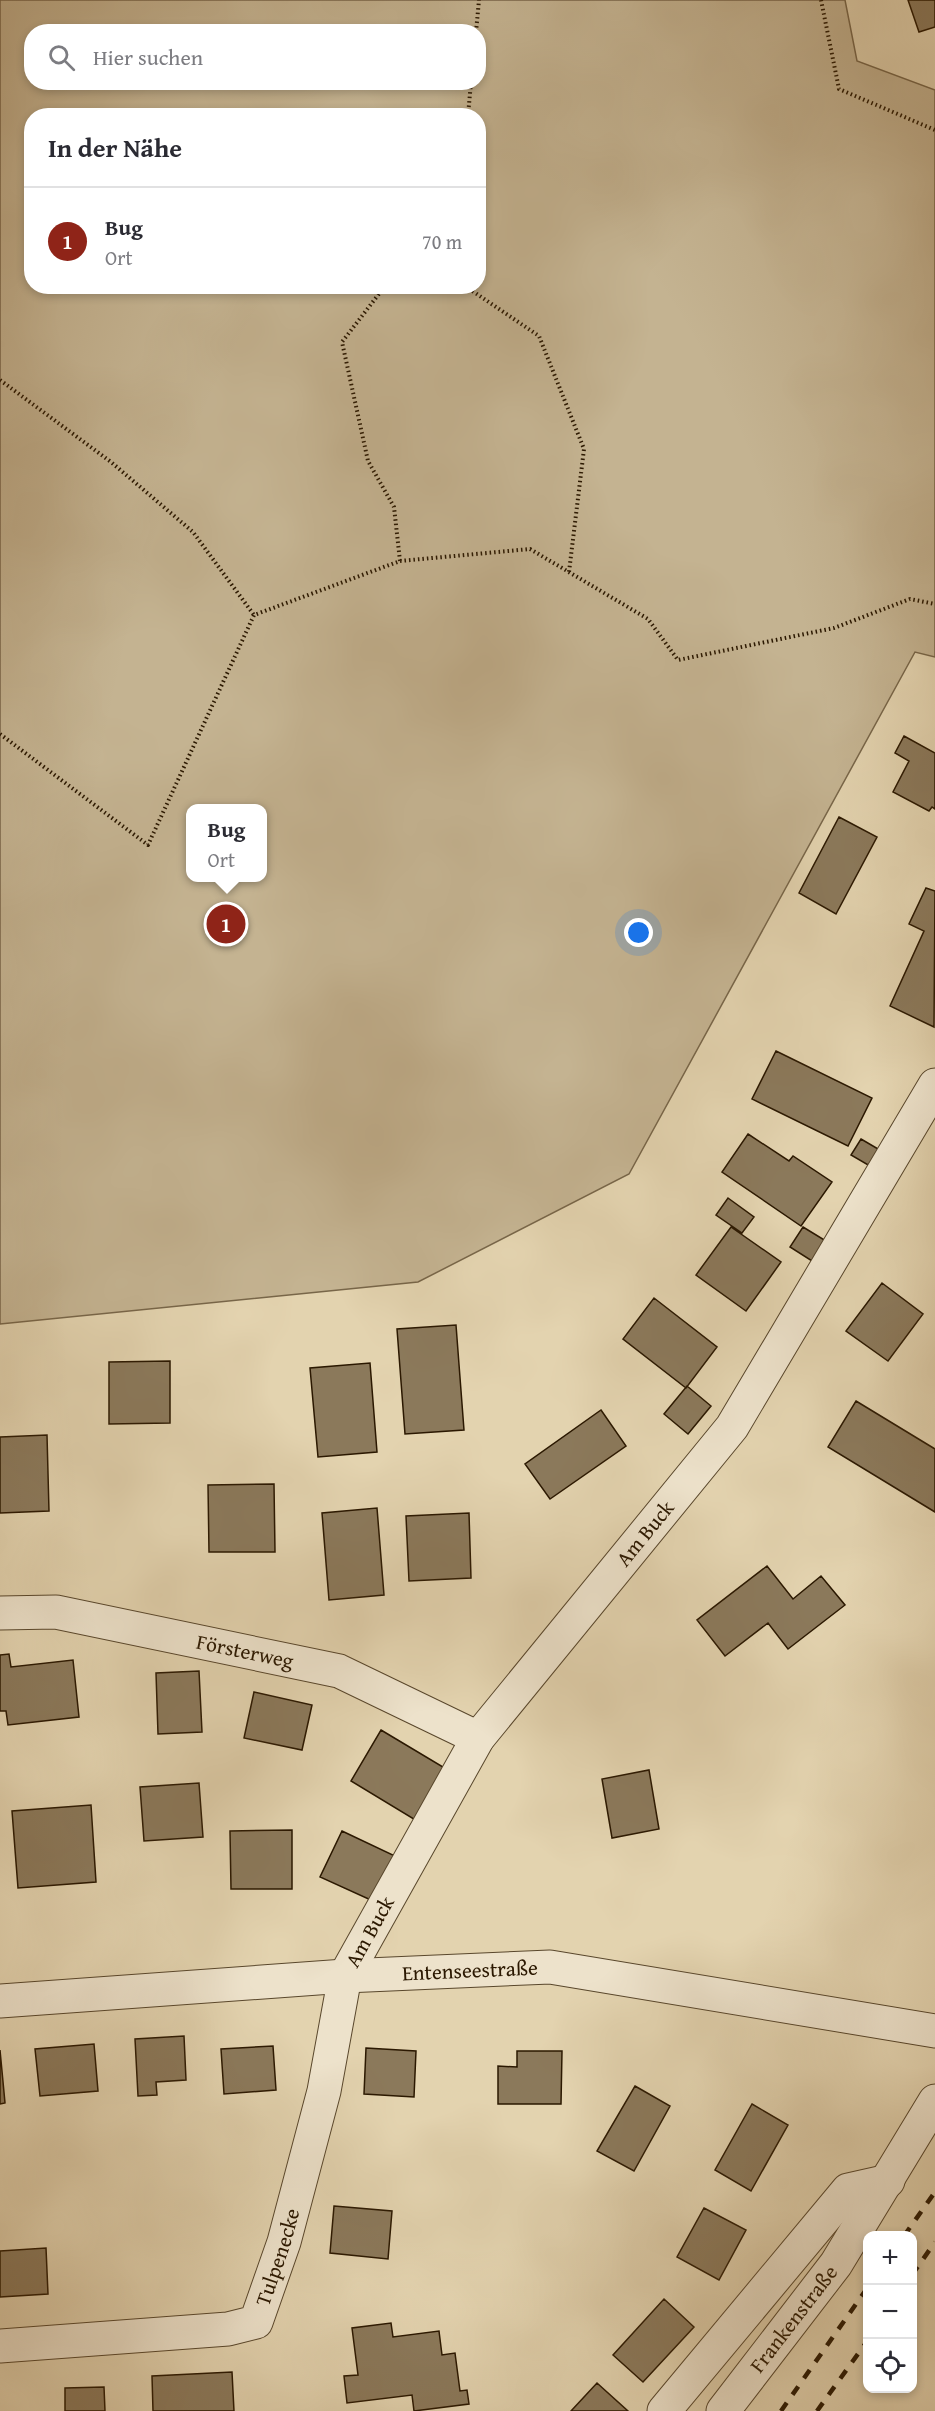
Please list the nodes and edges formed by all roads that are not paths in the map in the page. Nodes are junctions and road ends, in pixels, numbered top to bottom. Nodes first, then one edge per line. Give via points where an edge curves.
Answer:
1 (935, 1085) edge
2 (0, 1613) edge
3 (478, 1738) junction
4 (345, 1976) junction
5 (0, 2001) edge
6 (935, 2031) edge
7 (935, 2101) edge
8 (888, 2181) junction
9 (0, 2346) edge
10 (664, 2411) edge
11 (723, 2411) edge

1 - 3 street, Am Buck via 732,1427
2 - 3 street, Försterweg via 56,1612 339,1671
3 - 4 street, Am Buck
4 - 5 street, Entenseestraße
4 - 6 street, Entenseestraße via 550,1967
4 - 9 street, Tulpenecke via 324,2091 284,2242 256,2322 228,2330
7 - 8 street, Frankenstraße
8 - 10 street via 848,2190
8 - 11 street, Frankenstraße via 836,2264

